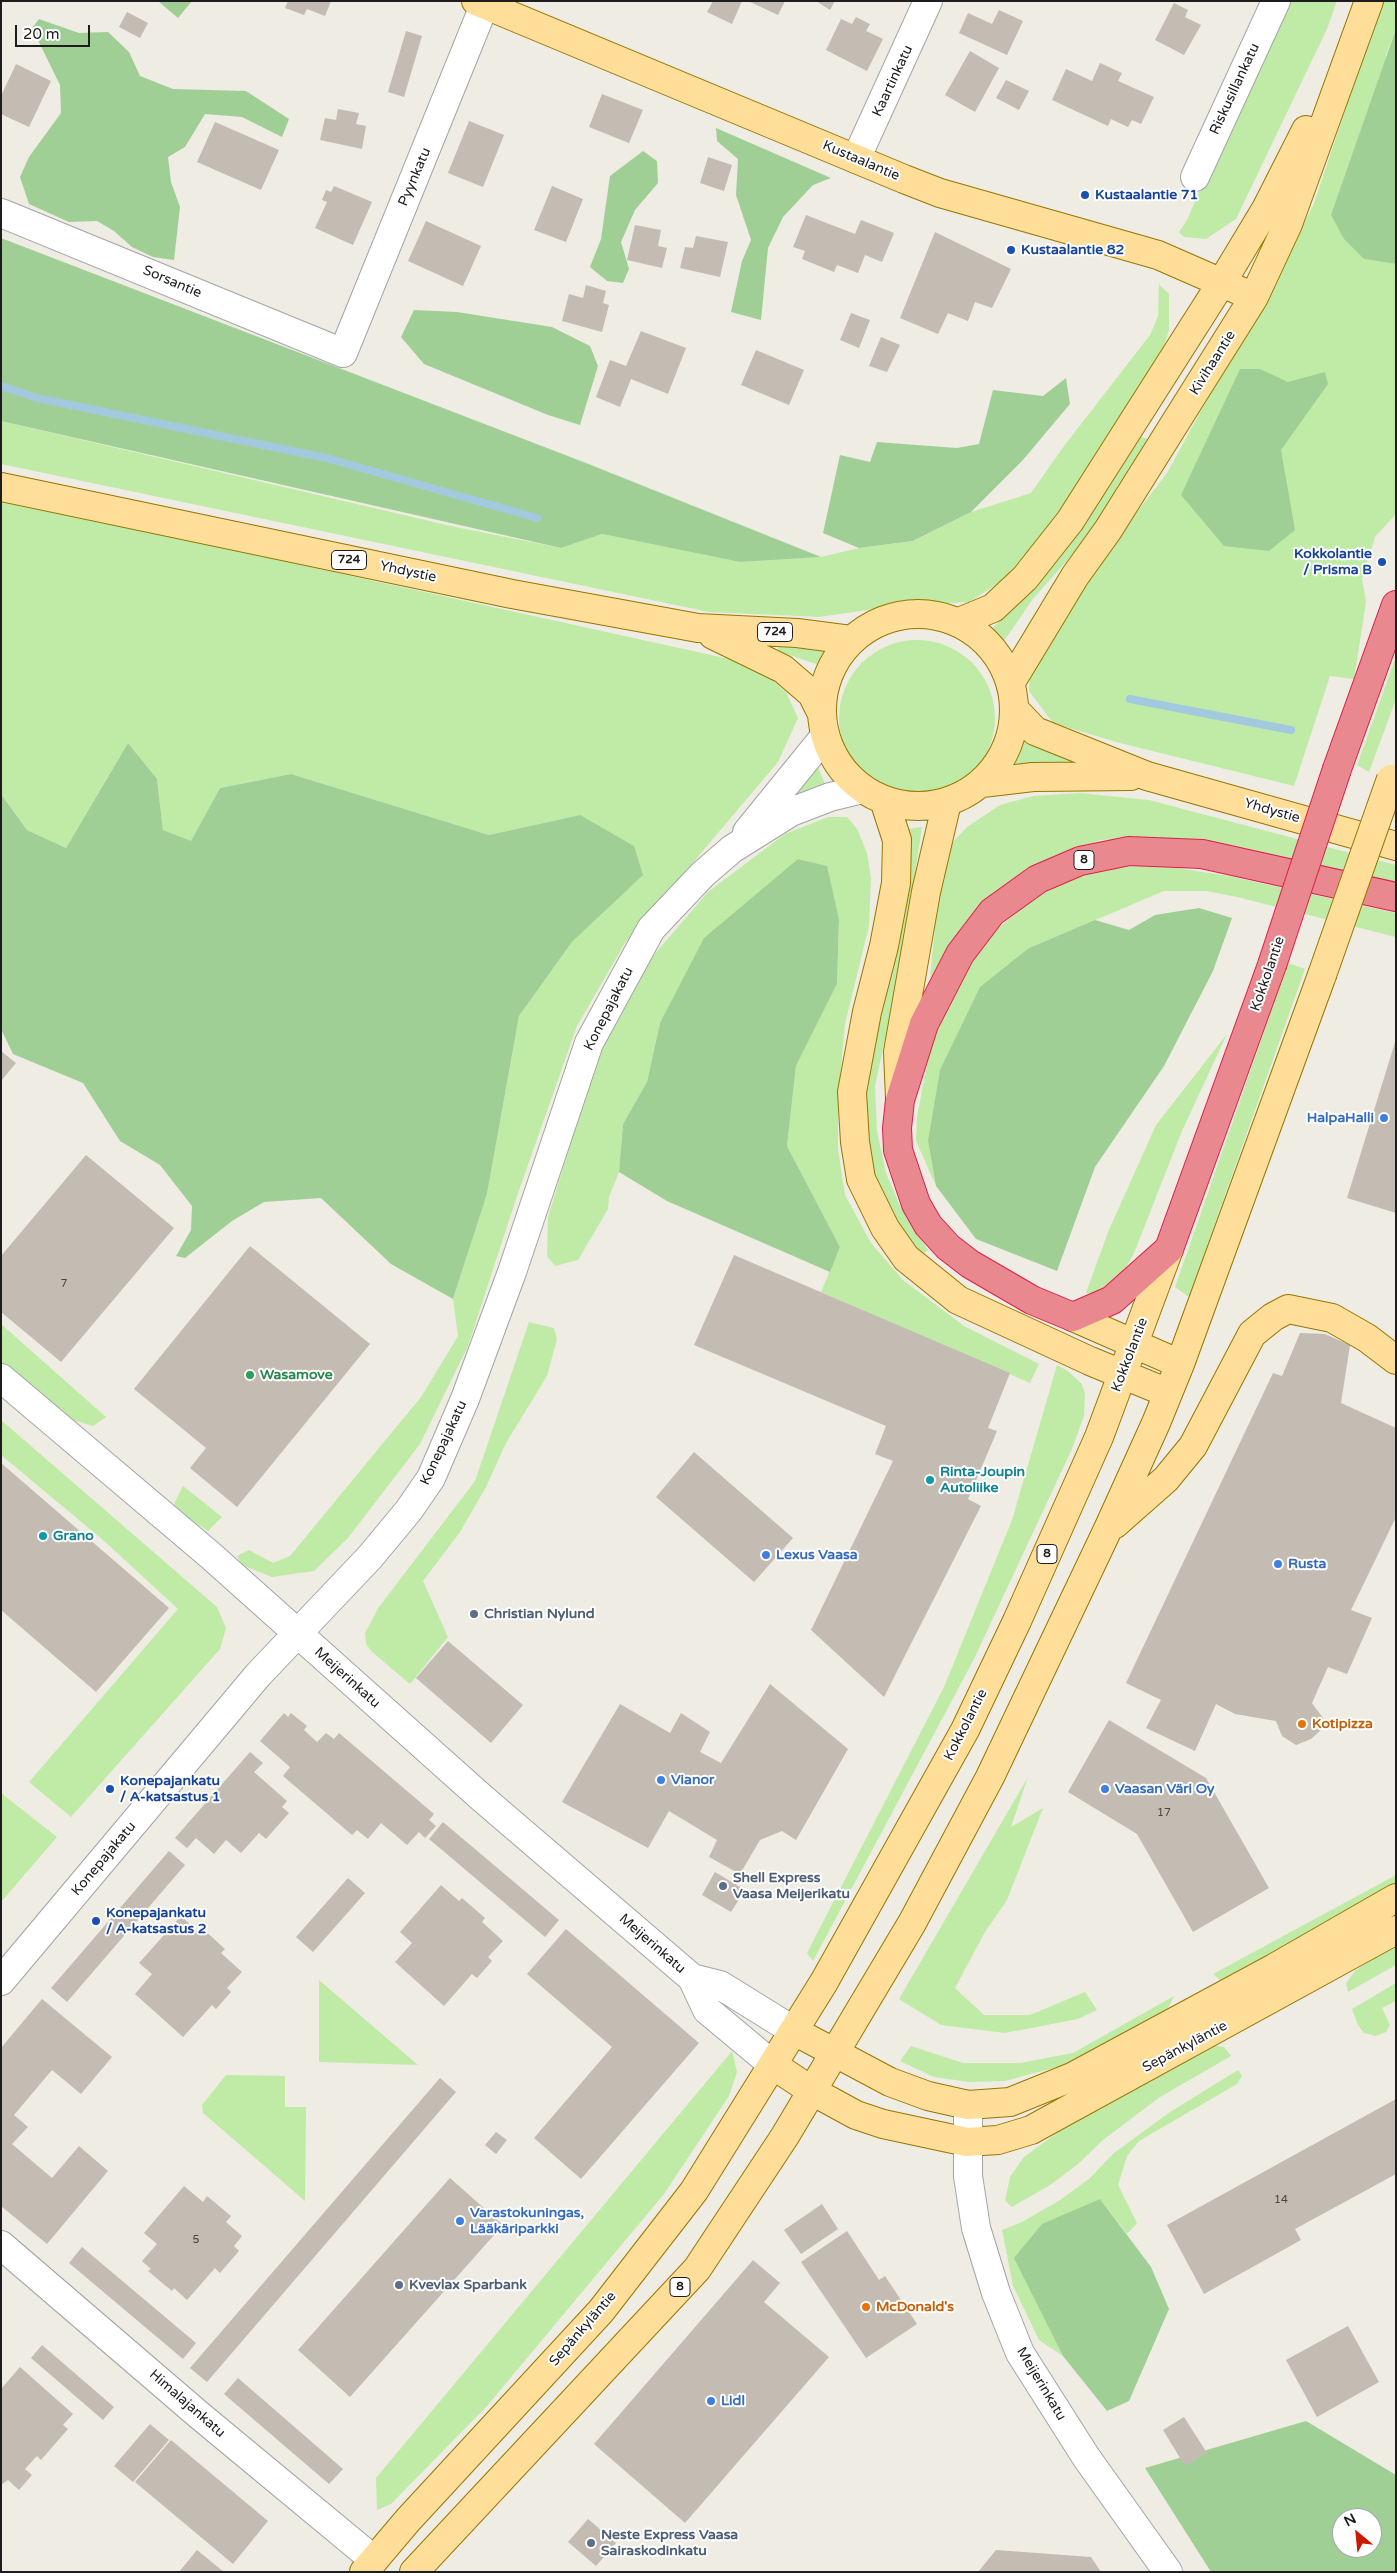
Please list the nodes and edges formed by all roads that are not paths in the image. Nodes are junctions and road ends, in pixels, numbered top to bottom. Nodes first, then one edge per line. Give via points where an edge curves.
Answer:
1 (928, 1) edge
2 (1276, 1) edge
3 (482, 2) edge
4 (1366, 9) edge
5 (856, 160) junction
6 (1194, 177) dead end
7 (1, 212) edge
8 (1222, 282) junction
9 (1254, 297) junction
10 (343, 353) joint
11 (1, 487) edge
12 (1396, 605) edge
13 (959, 622) junction
14 (698, 628) junction
15 (851, 640) junction
16 (1011, 682) junction
17 (1015, 710) junction
18 (823, 724) junction
19 (1393, 772) edge
20 (1147, 776) junction
21 (982, 783) junction
22 (874, 795) junction
23 (947, 802) junction
24 (1396, 846) edge
25 (732, 850) junction
26 (1396, 897) edge
27 (900, 1100) junction
28 (1169, 1249) junction
29 (1073, 1317) junction
30 (1134, 1344) junction
31 (1396, 1360) edge
32 (1180, 1364) junction
33 (1123, 1374) junction
34 (1, 1378) edge
35 (1168, 1393) junction
36 (1108, 1529) junction
37 (297, 1633) junction
38 (1396, 1898) edge
39 (1396, 1930) edge
40 (692, 1978) junction
41 (1, 1982) edge
42 (794, 2031) junction
43 (834, 2054) junction
44 (773, 2065) junction
45 (812, 2091) junction
46 (968, 2105) junction
47 (967, 2142) junction
48 (1, 2245) edge
49 (376, 2568) edge
50 (414, 2572) edge
51 (1168, 2572) edge

1 - 5 street, Kaartinkatu
2 - 6 street, Riskusillankatu
3 - 5 main road, Kustaalantie
3 - 10 street, Pyynkatu
4 - 8 main road, Kivihaantie via 1266,209
4 - 9 main road, Kivihaantie via 1288,224
5 - 8 main road, Kustaalantie via 940,193 1158,255
7 - 10 street, Sorsantie
8 - 9 main road, Kustaalantie
8 - 13 main road, Kivihaantie via 1070,521 1025,578 993,608
9 - 16 main road, Kivihaantie
11 - 14 main road, Yhdystie / 724 via 512,594
12 - 28 highway, Kokkolantie / 8, bridge
13 - 15 main road via 937,615 914,613 891,617 870,626
13 - 16 main road via 982,637 1000,658
14 - 15 main road, Yhdystie / 724 via 797,633
14 - 18 main road, Yhdystie / 724 via 783,669 812,694
15 - 18 main road via 829,673
16 - 17 main road
17 - 20 main road, Yhdystie via 1035,731
17 - 21 main road via 1015,724 1004,754
18 - 22 main road, Yhdystie via 833,756 842,769
18 - 25 street, Konepajakatu
19 - 32 main road, 8, bridge
20 - 21 main road, Yhdystie via 1033,777
20 - 24 main road, Yhdystie
21 - 23 main road
22 - 23 main road via 916,807
22 - 25 street, Konepajakatu via 830,797 791,812
22 - 33 main road via 897,840 896,883 852,1092 861,1179 885,1228 906,1258 958,1300
23 - 27 main road via 926,892 898,1052
25 - 37 street, Konepajakatu via 703,874 651,929 589,1043 512,1272 465,1399 431,1478 370,1557
26 - 27 highway, 8 via 1202,854 1129,851 1080,861 1038,879 992,912 960,954 924,1024
27 - 29 highway, 8 via 898,1150 916,1204 928,1225 948,1247 970,1264 1032,1300
28 - 29 highway, 8 via 1112,1300
28 - 30 main road, Kokkolantie / 8
29 - 30 main road
30 - 32 main road
30 - 33 main road, Kokkolantie / 8
31 - 36 main road via 1332,1318 1288,1309 1273,1317 1252,1334 1193,1446 1166,1480
32 - 35 main road, 8
33 - 35 main road
33 - 42 main road, Kokkolantie / 8 via 1099,1437 965,1730
34 - 37 street, Meijerinkatu
35 - 36 main road, 8
36 - 43 main road, 8 via 990,1776 912,1923
37 - 40 street, Meijerinkatu via 482,1798
37 - 41 street, Konepajakatu via 258,1674
38 - 46 main road, Sepänkyläntie via 1072,2077 1010,2102
39 - 47 main road, Sepänkyläntie via 1031,2130 998,2140
40 - 42 street, Meijerinkatu via 720,1984
40 - 44 street, Meijerinkatu via 707,2010
42 - 43 main road, Meijerinkatu
42 - 44 main road, Kokkolantie / 8
43 - 45 main road, 8
43 - 46 main road, Meijerinkatu via 890,2082 928,2096
44 - 45 main road, Meijerinkatu
44 - 49 main road, Sepänkyläntie / 8 via 694,2191 601,2311 408,2520
45 - 47 main road, Meijerinkatu via 856,2115 883,2124
45 - 50 main road, 8 via 698,2268
46 - 47 street, Meijerinkatu
47 - 51 street, Meijerinkatu via 968,2176 976,2228 996,2293 1020,2353 1086,2457
48 - 49 street, Himalajankatu

